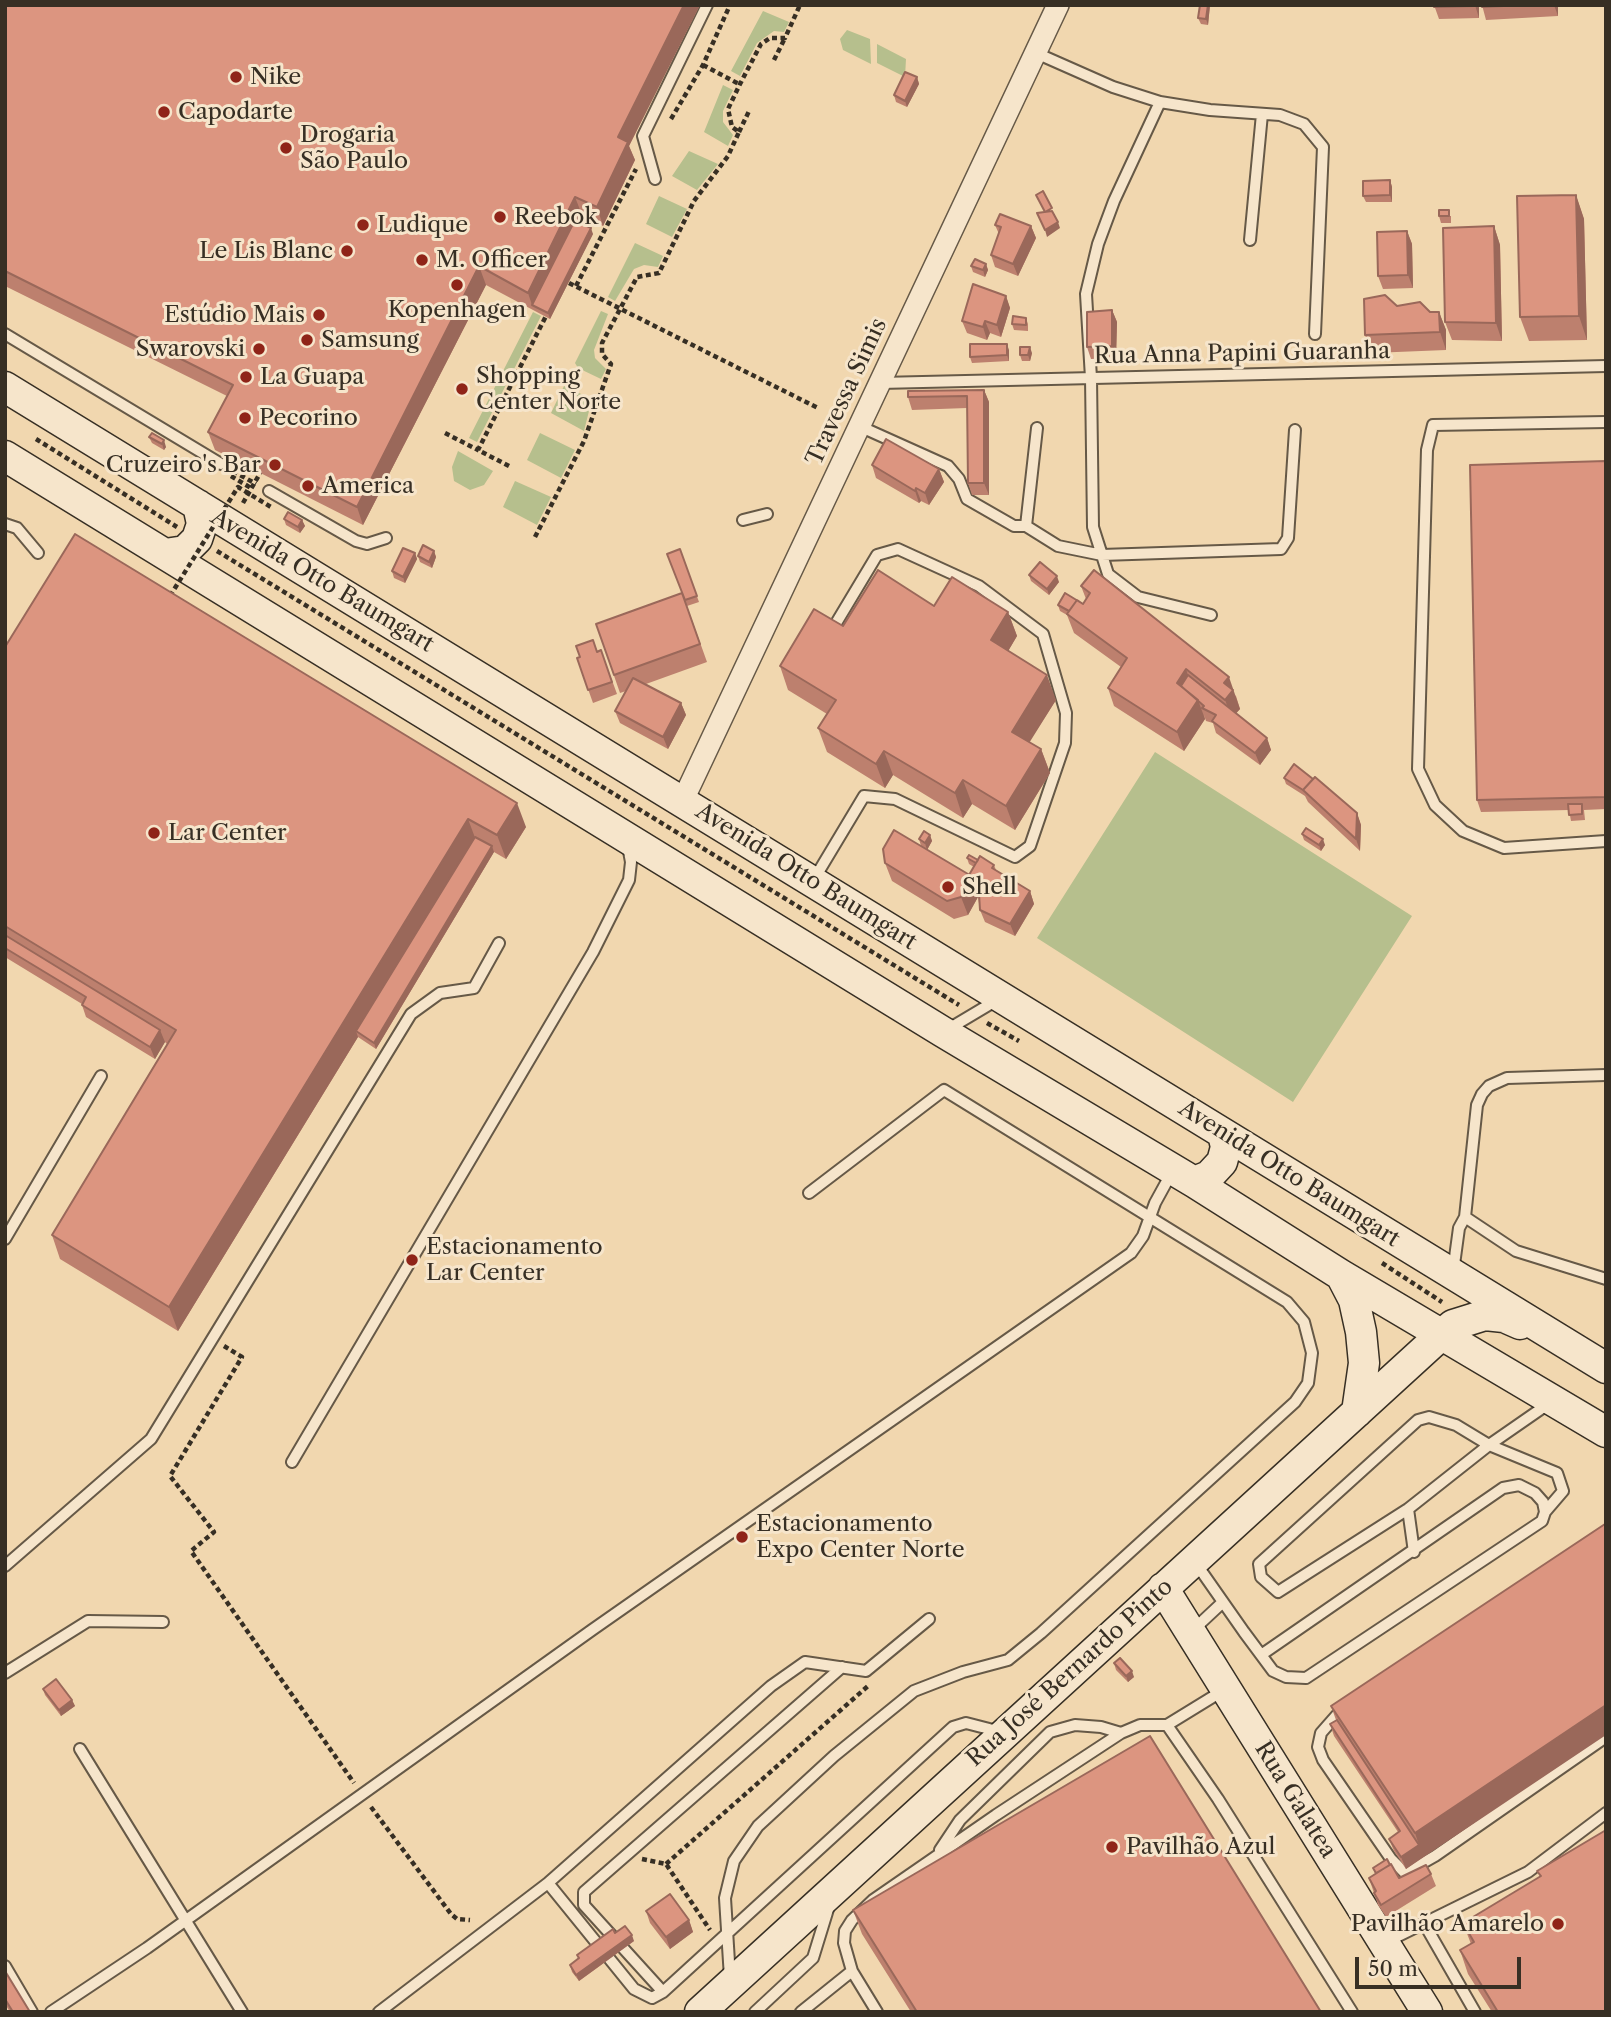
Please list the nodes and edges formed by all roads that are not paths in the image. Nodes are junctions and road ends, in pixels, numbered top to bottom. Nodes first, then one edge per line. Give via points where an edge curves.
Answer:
1 (707, 5) edge
2 (1058, 5) edge
3 (1036, 53) junction
4 (1160, 102) junction
5 (1262, 114) junction
6 (655, 179) dead end
7 (1251, 240) dead end
8 (5, 334) edge
9 (1315, 334) dead end
10 (1606, 366) edge
11 (1091, 378) junction
12 (880, 383) junction
13 (5, 387) edge
14 (1606, 422) edge
15 (859, 426) junction
16 (1037, 428) dead end
17 (1295, 430) dead end
18 (5, 456) edge
19 (221, 464) road end
20 (270, 491) road end
21 (198, 505) junction
22 (767, 514) dead end
23 (240, 517) junction
24 (743, 520) dead end
25 (5, 524) edge
26 (1026, 526) junction
27 (386, 538) dead end
28 (203, 542) junction
29 (38, 553) dead end
30 (165, 554) junction
31 (1102, 555) junction
32 (207, 579) junction
33 (1211, 615) dead end
34 (835, 625) edge
35 (683, 800) junction
36 (625, 837) junction
37 (1606, 841) edge
38 (813, 881) junction
39 (499, 943) dead end
40 (1000, 999) junction
41 (943, 1032) junction
42 (1606, 1075) edge
43 (101, 1076) dead end
44 (1223, 1134) junction
45 (1183, 1176) junction
46 (809, 1193) dead end
47 (1150, 1217) junction
48 (1465, 1217) junction
49 (5, 1239) edge
50 (1341, 1275) junction
51 (1453, 1275) junction
52 (1606, 1279) edge
53 (1546, 1332) junction
54 (1441, 1335) junction
55 (1606, 1368) edge
56 (1553, 1401) junction
57 (1357, 1412) junction
58 (1606, 1432) edge
59 (1489, 1445) junction
60 (292, 1462) dead end
61 (1408, 1509) junction
62 (1545, 1512) junction
63 (1414, 1552) junction
64 (1194, 1560) junction
65 (5, 1566) edge
66 (1163, 1588) junction
67 (1223, 1602) junction
68 (929, 1619) dead end
69 (163, 1622) dead end
70 (1191, 1632) junction
71 (1261, 1656) junction
72 (842, 1668) junction
73 (5, 1674) edge
74 (1226, 1689) junction
75 (1356, 1698) edge
76 (1167, 1726) junction
77 (1003, 1733) junction
78 (1121, 1733) junction
79 (1606, 1737) edge
80 (80, 1749) dead end
81 (1606, 1813) edge
82 (936, 1856) junction
83 (548, 1883) junction
84 (834, 1890) junction
85 (186, 1920) junction
86 (1425, 1925) junction
87 (727, 1934) junction
88 (1384, 1943) junction
89 (5, 1966) edge
90 (852, 1971) junction
91 (730, 1984) junction
92 (663, 1992) junction
93 (32, 2012) edge
94 (51, 2012) edge
95 (242, 2012) edge
96 (379, 2012) edge
97 (700, 2012) edge
98 (755, 2012) edge
99 (801, 2012) edge
100 (877, 2012) edge
101 (1352, 2012) edge
102 (1427, 2012) edge
103 (1475, 2012) edge

1 - 6 lane via 643,136
2 - 3 street, Travessa Simis
3 - 4 lane
3 - 12 street, Travessa Simis
4 - 5 lane
4 - 11 lane via 1098,244 1086,294
5 - 7 lane
5 - 9 lane via 1304,124 1323,147
8 - 19 lane
10 - 11 lane, Rua Anna Papini Guaranha
11 - 12 lane, Rua Anna Papini Guaranha
11 - 31 lane via 1093,527
12 - 15 street, Travessa Simis
13 - 21 main road, Avenida Otto Baumgart
14 - 37 lane via 1433,425 1427,450 1419,769 1435,806 1464,831 1504,848
15 - 26 lane via 948,466 967,499 1014,526
15 - 35 street, Travessa Simis
16 - 26 lane
17 - 31 lane via 1288,538 1281,550
18 - 30 main road
20 - 27 lane via 356,541 367,544
21 - 23 main road, Avenida Otto Baumgart
21 - 28 main road
22 - 24 lane
23 - 28 main road via 219,536
23 - 35 main road, Avenida Otto Baumgart
25 - 29 lane via 17,528
26 - 31 lane via 1058,546
28 - 30 main road
28 - 32 main road
30 - 32 main road
31 - 33 lane via 1108,574 1138,597
32 - 36 main road
34 - 38 lane via 877,555 898,549 979,586 1043,634 1066,713 1065,743 1030,846 1015,857 895,799 864,796
35 - 38 main road, Avenida Otto Baumgart
36 - 41 main road
36 - 60 lane via 631,862 629,880 593,952
38 - 40 main road, Avenida Otto Baumgart
39 - 65 lane via 474,988 440,993 411,1014 151,1439
40 - 41 lane
40 - 44 main road, Avenida Otto Baumgart
41 - 45 main road
42 - 48 lane via 1507,1078 1489,1086 1477,1105
43 - 49 lane
44 - 45 main road via 1222,1162 1209,1176
44 - 51 main road, Avenida Otto Baumgart
45 - 47 lane
45 - 50 main road
46 - 47 lane via 944,1090
47 - 85 lane via 1131,1252
47 - 87 lane via 1287,1302 1304,1322 1312,1353 1308,1383 1295,1402 1008,1660 914,1691 758,1826 734,1861 725,1898
48 - 51 lane via 1459,1228
48 - 52 lane via 1516,1251
50 - 54 main road
50 - 57 main road via 1354,1300 1361,1332 1364,1363
51 - 53 main road, Avenida Otto Baumgart
53 - 54 main road, Rua José Bernardo Pinto via 1485,1315 1469,1318
53 - 55 main road, Avenida Otto Baumgart
54 - 56 main road
54 - 57 main road, Rua José Bernardo Pinto
56 - 58 main road
56 - 59 lane
57 - 64 main road, Rua José Bernardo Pinto
59 - 61 lane
59 - 61 lane via 1441,1418 1418,1420 1259,1563 1261,1577 1278,1592
59 - 62 lane via 1557,1474 1563,1491
61 - 63 lane
62 - 63 lane via 1535,1493 1519,1485 1503,1488
62 - 71 lane via 1542,1521 1306,1678 1273,1671
63 - 71 lane
64 - 66 main road, Rua José Bernardo Pinto
64 - 67 lane
66 - 70 main road, Rua Galatea
66 - 77 main road, Rua José Bernardo Pinto
67 - 70 lane
67 - 71 lane
68 - 72 lane via 866,1671
69 - 73 lane via 88,1621
70 - 74 main road, Rua Galatea
72 - 83 lane via 805,1662 771,1686
72 - 92 lane via 584,1892 582,1899 601,1926
74 - 76 lane
74 - 88 main road, Rua Galatea
75 - 79 lane via 1329,1721 1318,1747 1391,1859 1405,1873
76 - 78 lane via 1140,1725
76 - 101 lane
77 - 84 main road, Rua José Bernardo Pinto
77 - 87 lane via 965,1723 953,1727
78 - 82 lane
78 - 82 lane via 1075,1725 1050,1732 960,1820
80 - 85 lane
81 - 86 lane via 1528,1872
82 - 90 lane via 852,1920 844,1943
83 - 92 lane via 634,1989 652,1998
83 - 96 lane
84 - 91 main road, Rua José Bernardo Pinto
84 - 98 lane via 813,1958
85 - 94 lane
85 - 95 lane
86 - 88 lane
86 - 103 lane
87 - 91 lane
87 - 92 lane
88 - 102 main road, Rua Galatea
89 - 93 lane
90 - 99 lane
90 - 100 lane
91 - 97 main road, Rua José Bernardo Pinto

